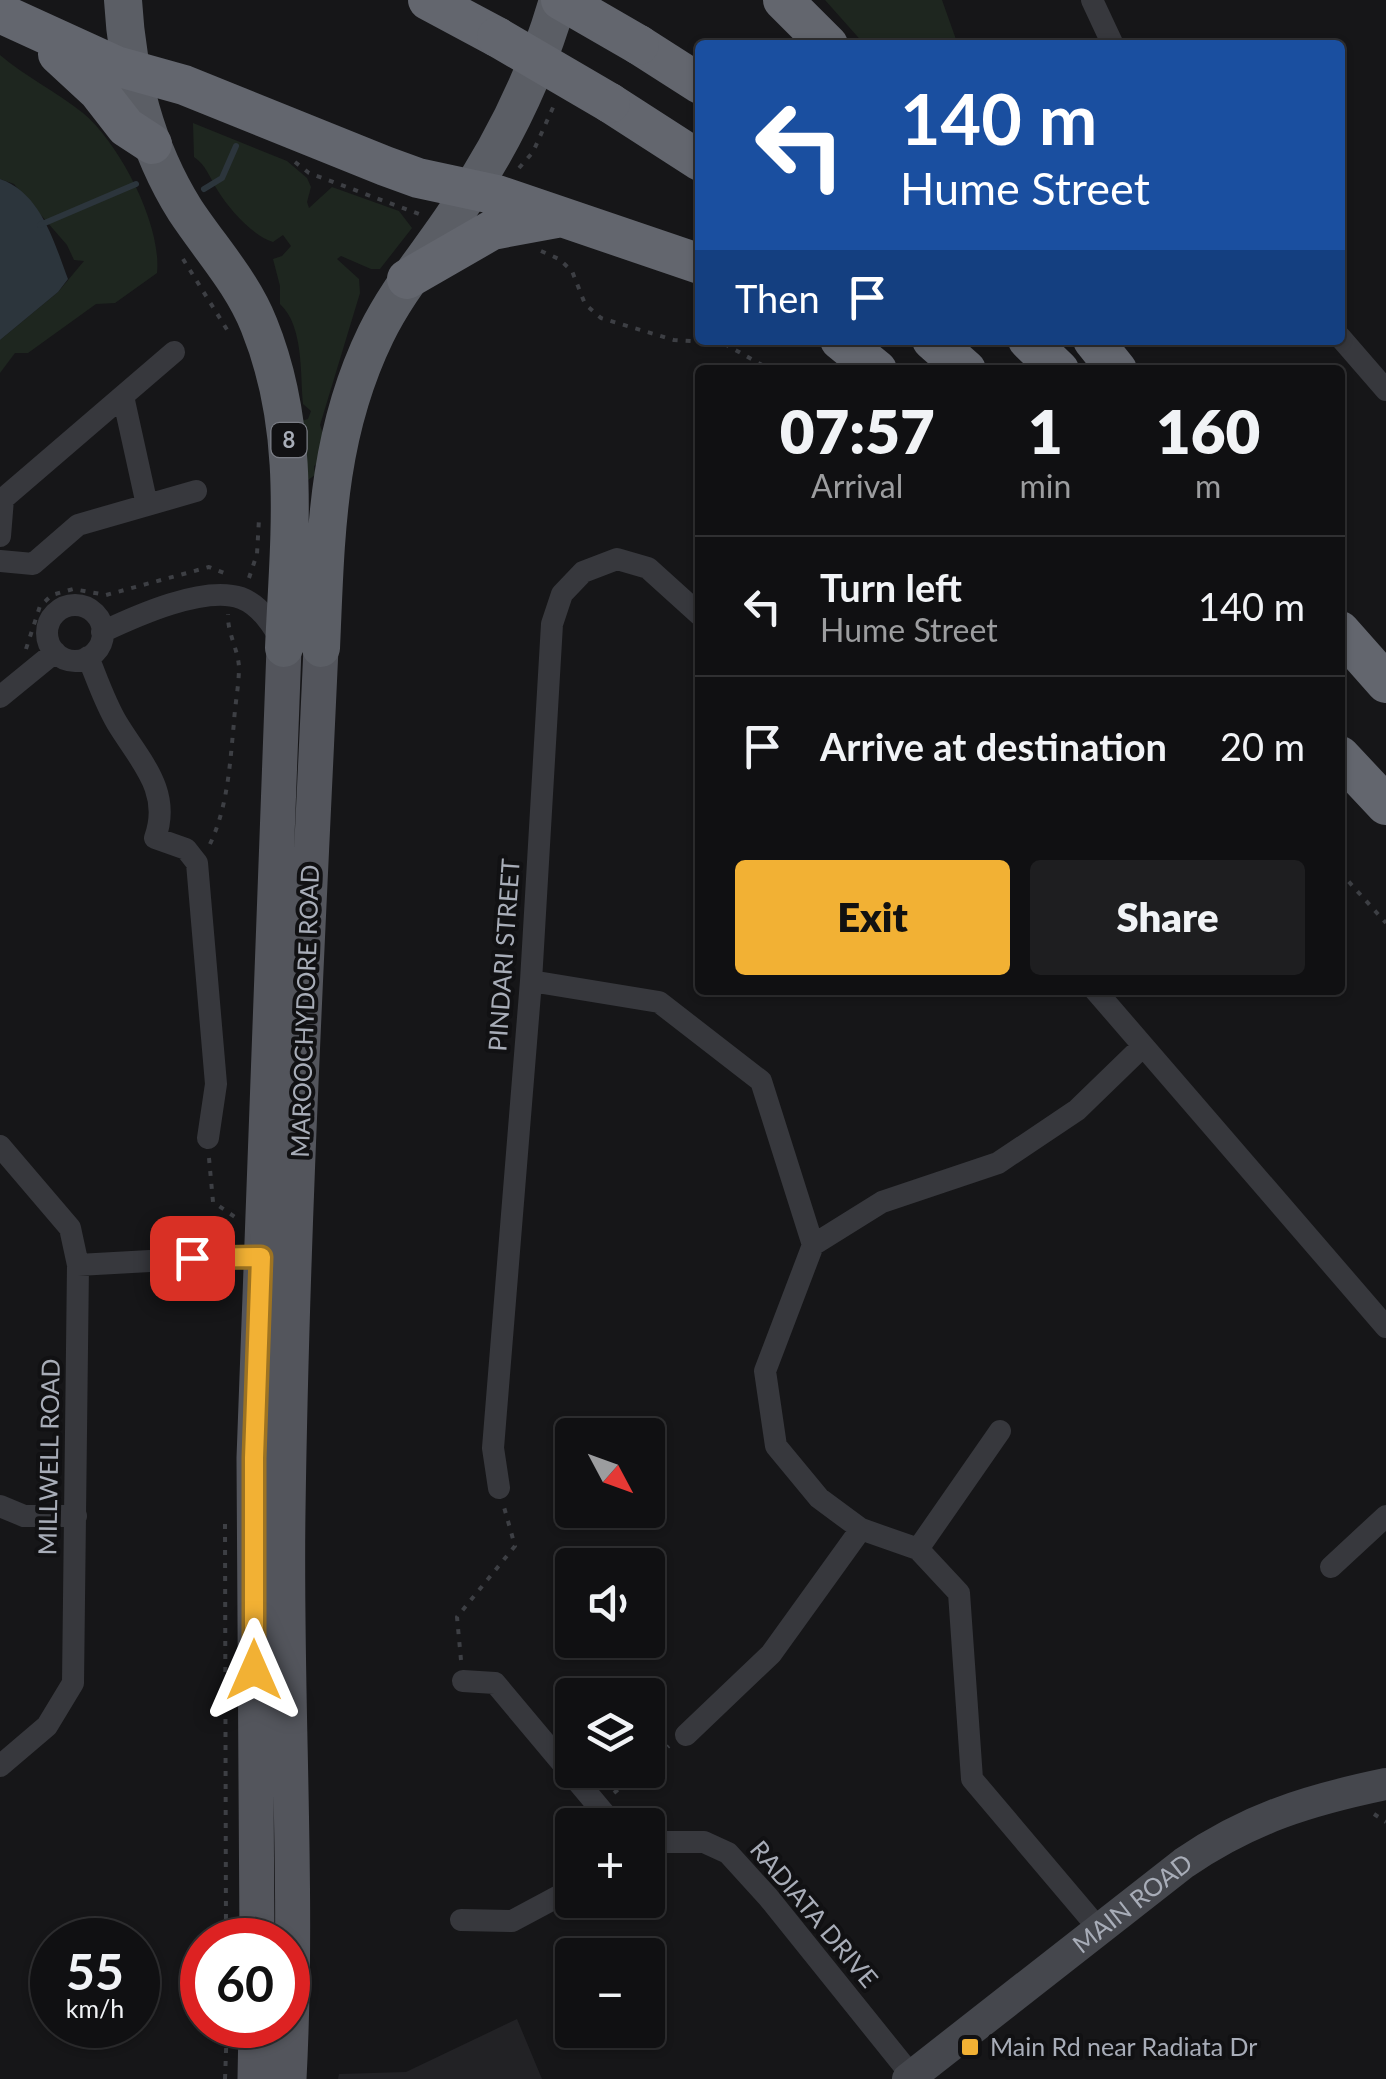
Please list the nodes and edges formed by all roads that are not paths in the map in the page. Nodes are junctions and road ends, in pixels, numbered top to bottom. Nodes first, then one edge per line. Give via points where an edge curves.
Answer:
1 (123, 0) edge
2 (428, 0) edge
3 (560, 0) edge
4 (783, 0) edge
5 (1092, 0) edge
6 (0, 13) edge
7 (43, 35) junction
8 (823, 40) edge
9 (1111, 40) edge
10 (134, 73) junction
11 (695, 81) edge
12 (152, 144) junction
13 (695, 158) edge
14 (471, 190) junction
15 (551, 234) junction
16 (695, 263) edge
17 (408, 279) junction
18 (1345, 343) edge
19 (846, 345) edge
20 (938, 345) edge
21 (1033, 345) edge
22 (1097, 345) edge
23 (174, 352) dead end
24 (871, 365) edge
25 (960, 365) edge
26 (1054, 365) edge
27 (1112, 365) edge
28 (1386, 390) edge
29 (122, 396) junction
30 (196, 490) dead end
31 (147, 505) junction
32 (0, 536) edge
33 (0, 561) edge
34 (695, 610) edge
35 (102, 632) junction
36 (1345, 637) edge
37 (303, 648) junction
38 (54, 652) junction
39 (88, 658) junction
40 (1345, 668) edge
41 (1386, 683) edge
42 (0, 696) edge
43 (1386, 711) edge
44 (1345, 761) edge
45 (1345, 799) edge
46 (1386, 805) edge
47 (1386, 837) edge
48 (531, 980) junction
49 (1099, 995) edge
50 (1143, 1046) junction
51 (208, 1138) road end
52 (0, 1146) edge
53 (813, 1244) junction
54 (277, 1257) junction
55 (78, 1265) junction
56 (1386, 1328) edge
57 (1000, 1431) dead end
58 (499, 1488) road end
59 (0, 1506) edge
60 (76, 1516) junction
61 (1386, 1516) edge
62 (861, 1529) junction
63 (918, 1549) junction
64 (1331, 1567) dead end
65 (463, 1681) road end
66 (686, 1735) road end
67 (0, 1766) edge
68 (1378, 1797) edge
69 (599, 1808) edge
70 (665, 1842) edge
71 (555, 1898) edge
72 (257, 1918) edge
73 (460, 1920) dead end
74 (1099, 1929) junction
75 (256, 2048) edge
76 (910, 2077) edge
77 (255, 2079) edge
78 (289, 2079) edge

1 - 10 highway, MAROOCHYDORE ROAD / 8
2 - 13 highway, bridge
3 - 11 highway, bridge
3 - 14 highway, MAROOCHYDORE ROAD / 8 via 514,116
4 - 8 highway
5 - 9 street
6 - 7 highway
7 - 10 highway
7 - 12 highway via 126,127
10 - 12 highway, MAROOCHYDORE ROAD / 8
10 - 14 highway via 184,85 401,172
12 - 37 highway, MAROOCHYDORE ROAD / 8 via 184,207 245,296 275,369 290,460
14 - 15 highway
14 - 17 highway, MAROOCHYDORE ROAD / 8
15 - 16 highway
15 - 17 highway via 492,230
17 - 37 highway, MAROOCHYDORE ROAD / 8 via 376,334 341,429
18 - 28 street
19 - 24 highway
20 - 25 highway
21 - 26 highway
22 - 27 highway
23 - 29 street
29 - 31 street
29 - 32 street via 3,499
30 - 31 street
31 - 33 street via 78,524 33,564
34 - 48 street, PINDARI STREET via 648,568 617,559 583,572 562,594 552,624
35 - 37 street via 232,588
35 - 38 street via 92,611 68,606 54,614 47,630
35 - 39 street
36 - 41 highway
37 - 54 main road, MAROOCHYDORE ROAD / 8
38 - 39 street via 70,661
38 - 42 street
39 - 51 street via 115,720 158,789 155,838 189,851 198,869 216,1084
40 - 43 highway
44 - 46 highway
45 - 47 highway
48 - 53 street via 660,1002 761,1081
48 - 58 street, PINDARI STREET via 493,1448
49 - 50 street
50 - 53 street via 1076,1110 998,1163 882,1202
50 - 56 street
52 - 55 street, MILLWELL ROAD via 70,1228
53 - 62 street via 765,1371 776,1446 819,1498
54 - 55 street
54 - 72 main road, MAROOCHYDORE ROAD / 8 via 254,1512
54 - 78 main road, MAROOCHYDORE ROAD / 8 via 288,1510
55 - 60 street, MILLWELL ROAD
57 - 63 street
59 - 60 street via 24,1516
60 - 67 street, MILLWELL ROAD via 73,1682 47,1726
61 - 64 street
62 - 63 street
62 - 66 street via 770,1654
63 - 74 street via 959,1594 972,1779
65 - 69 street via 495,1682
68 - 74 main road, MAIN ROAD via 1278,1811 1224,1836
70 - 76 street, RADIATA DRIVE via 704,1842 728,1853
71 - 73 street via 512,1922
74 - 76 main road, MAIN ROAD
75 - 77 main road

